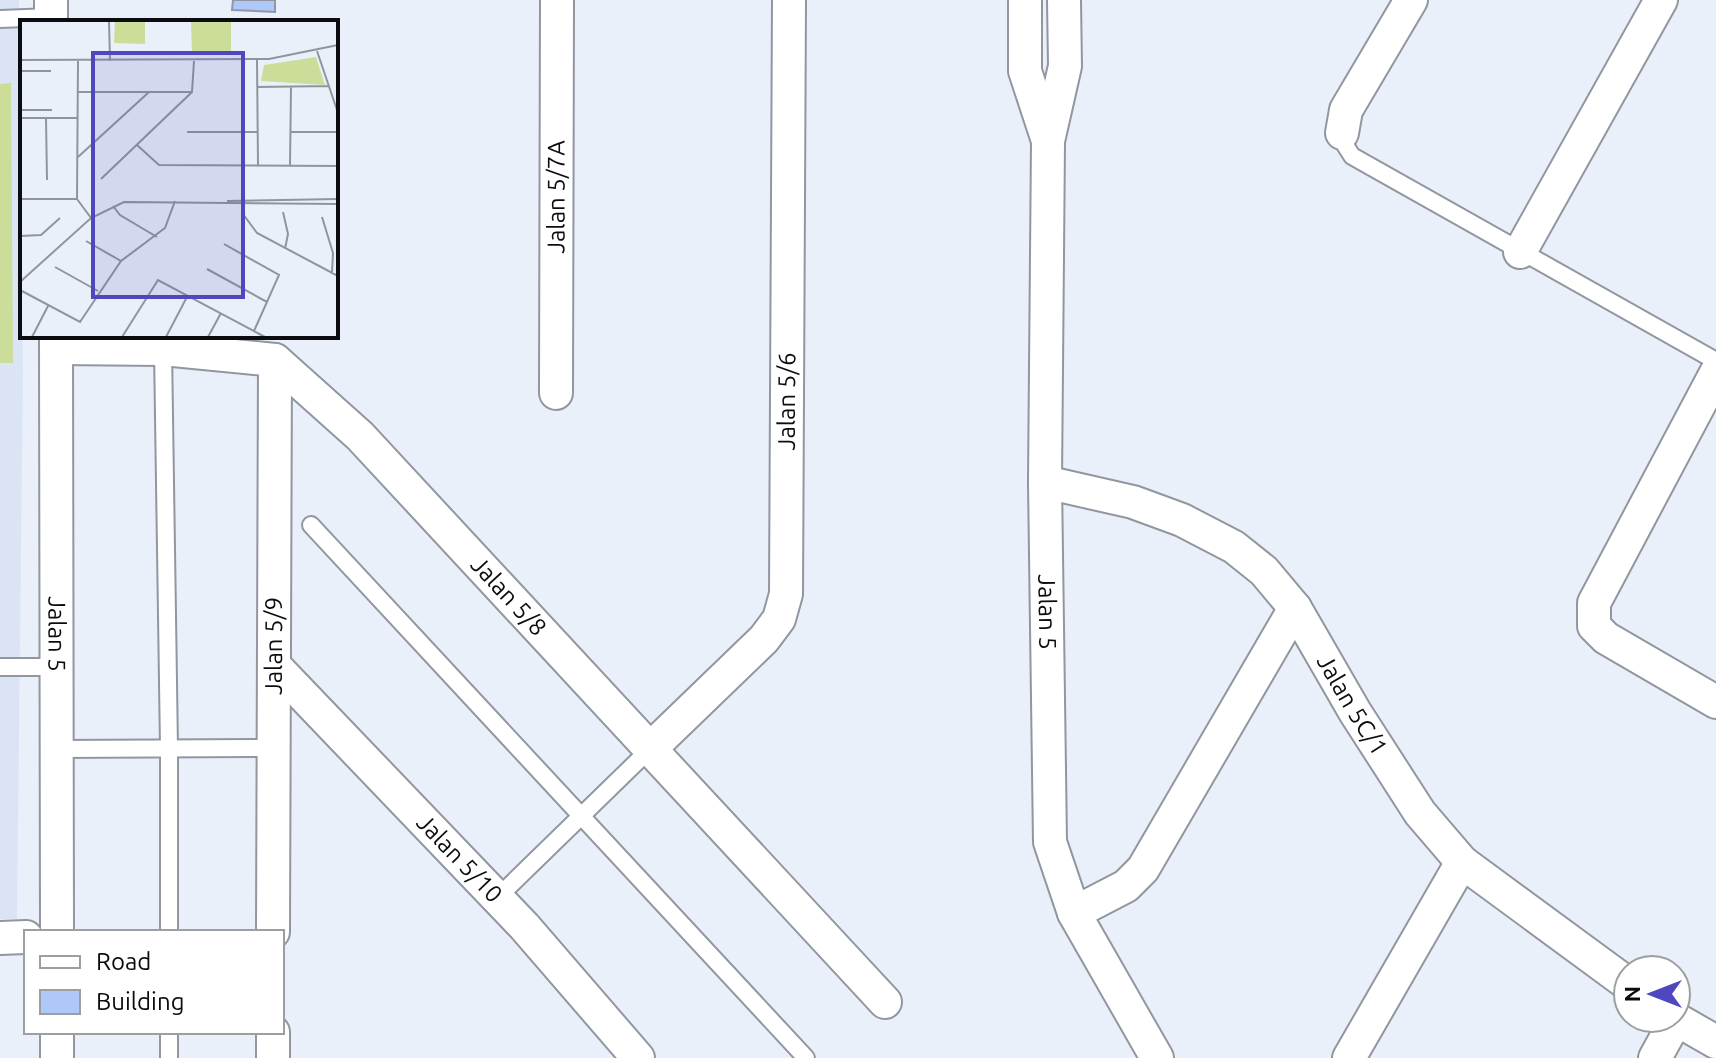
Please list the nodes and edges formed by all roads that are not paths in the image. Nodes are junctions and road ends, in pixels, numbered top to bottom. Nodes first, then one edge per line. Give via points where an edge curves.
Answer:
1 (557, 0) edge
2 (789, 0) edge
3 (1025, 0) edge
4 (1064, 0) edge
5 (1411, 0) edge
6 (1661, 0) edge
7 (51, 13) edge
8 (0, 19) edge
9 (1342, 133) joint
10 (1048, 141) junction
11 (1520, 252) junction
12 (56, 342) edge
13 (163, 349) junction
14 (275, 360) junction
15 (1716, 361) edge
16 (1713, 387) edge
17 (556, 393) dead end
18 (1045, 482) junction
19 (311, 525) dead end
20 (1295, 608) junction
21 (274, 665) junction
22 (0, 667) edge
23 (56, 667) junction
24 (1716, 702) edge
25 (169, 748) junction
26 (274, 748) junction
27 (56, 749) junction
28 (650, 749) junction
29 (581, 816) junction
30 (1462, 862) junction
31 (497, 898) junction
32 (1074, 913) junction
33 (57, 930) edge
34 (169, 930) edge
35 (273, 930) edge
36 (24, 937) edge
37 (0, 938) edge
38 (1612, 972) edge
39 (885, 1002) dead end
40 (1692, 1029) edge
41 (57, 1034) edge
42 (169, 1034) edge
43 (273, 1034) edge
44 (1667, 1034) edge
45 (1716, 1042) edge
46 (57, 1058) edge
47 (169, 1058) edge
48 (273, 1058) edge
49 (638, 1058) edge
50 (806, 1058) edge
51 (1157, 1058) edge
52 (1349, 1058) edge
53 (1655, 1058) edge

1 - 17 street, Jalan 5/7A
2 - 28 street, Jalan 5/6 via 786,594 779,619 764,639
3 - 10 street, Jalan 5 via 1025,71
4 - 10 street, Jalan 5 via 1065,66
5 - 9 street via 1346,110
6 - 11 street
7 - 8 lane
9 - 11 lane via 1352,156
10 - 18 street, Jalan 5
11 - 15 lane
12 - 13 street
12 - 23 street, Jalan 5
13 - 14 street
13 - 25 lane
14 - 21 street, Jalan 5/9
14 - 28 street, Jalan 5/8 via 360,436
16 - 24 street via 1594,603 1594,626
18 - 20 street, Jalan 5C/1 via 1133,502 1182,520 1234,547 1264,571
18 - 32 street, Jalan 5 via 1050,842
19 - 29 lane
20 - 30 street, Jalan 5C/1 via 1420,813
20 - 32 street via 1143,869 1126,886
21 - 26 street, Jalan 5/9
21 - 31 street, Jalan 5/10
22 - 23 lane
23 - 27 street, Jalan 5
25 - 26 lane
25 - 27 lane
25 - 34 lane
26 - 35 street, Jalan 5/9
27 - 33 street, Jalan 5
28 - 29 lane
28 - 39 street, Jalan 5/8
29 - 31 lane
29 - 50 lane
30 - 38 street, Jalan 5C/1
30 - 52 street
31 - 49 street, Jalan 5/10
32 - 51 street, Jalan 5
36 - 37 street
40 - 45 street
41 - 46 street
42 - 47 lane
43 - 48 street
44 - 53 street

